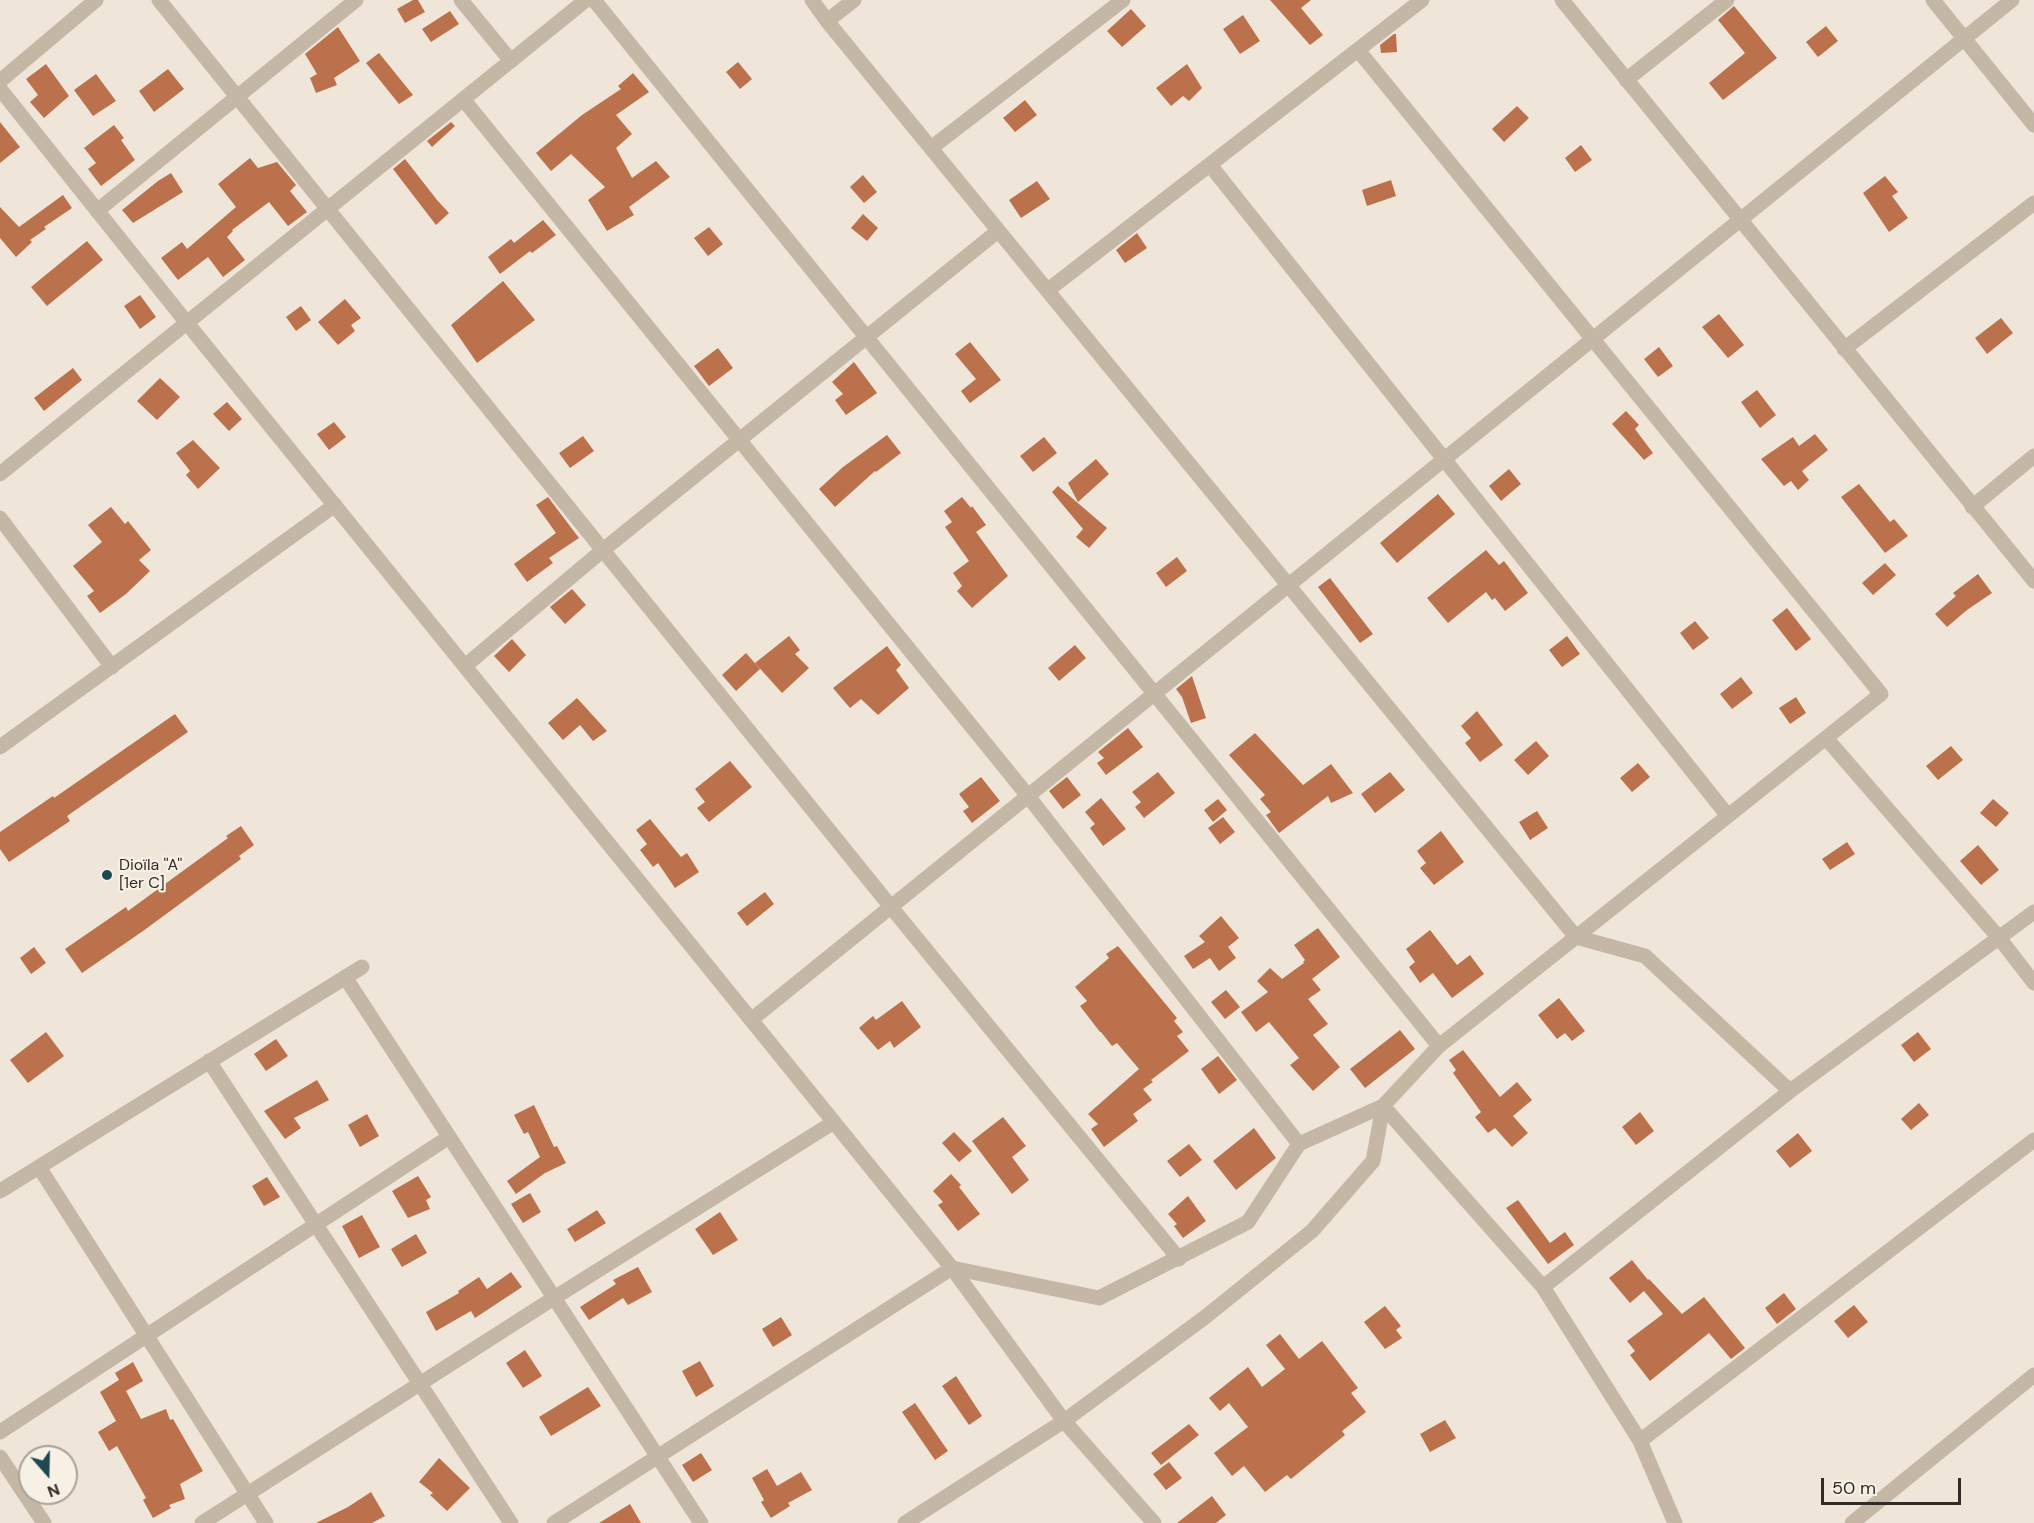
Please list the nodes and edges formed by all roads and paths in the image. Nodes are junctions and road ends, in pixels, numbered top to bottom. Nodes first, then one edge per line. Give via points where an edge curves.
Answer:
1 (96, 0) edge
2 (159, 0) edge
3 (356, 0) edge
4 (460, 0) edge
5 (586, 0) edge
6 (594, 0) edge
7 (812, 0) edge
8 (854, 0) edge
9 (1123, 0) edge
10 (1422, 0) edge
11 (1562, 0) edge
12 (1727, 0) edge
13 (1934, 0) edge
14 (2012, 0) edge
15 (827, 21) junction
16 (1965, 38) junction
17 (1358, 50) junction
18 (511, 61) junction
19 (1626, 80) junction
20 (0, 81) edge
21 (0, 89) edge
22 (236, 97) junction
23 (463, 99) junction
24 (2034, 125) edge
25 (931, 148) junction
26 (1210, 165) junction
27 (2034, 203) edge
28 (326, 210) junction
29 (98, 211) junction
30 (1740, 220) junction
31 (998, 231) junction
32 (1048, 290) junction
33 (187, 323) junction
34 (867, 336) junction
35 (1592, 339) junction
36 (1844, 349) junction
37 (740, 439) junction
38 (2034, 456) edge
39 (1443, 460) junction
40 (0, 474) edge
41 (335, 505) junction
42 (1972, 507) junction
43 (0, 518) edge
44 (603, 550) junction
45 (2034, 581) edge
46 (1288, 586) junction
47 (465, 666) junction
48 (112, 667) junction
49 (1154, 694) junction
50 (1826, 738) junction
51 (0, 747) edge
52 (1028, 796) junction
53 (1728, 816) junction
54 (891, 907) junction
55 (2034, 912) edge
56 (1576, 937) junction
57 (2000, 939) junction
58 (362, 967) dead end
59 (345, 977) junction
60 (2034, 983) edge
61 (751, 1020) junction
62 (1439, 1046) junction
63 (209, 1062) junction
64 (1790, 1091) junction
65 (1383, 1106) junction
66 (834, 1122) junction
67 (449, 1137) junction
68 (2034, 1140) edge
69 (1299, 1144) junction
70 (39, 1167) junction
71 (0, 1191) edge
72 (316, 1225) junction
73 (1179, 1258) junction
74 (952, 1268) junction
75 (1543, 1287) junction
76 (554, 1298) junction
77 (147, 1335) junction
78 (2034, 1375) edge
79 (420, 1384) junction
80 (1064, 1421) junction
81 (0, 1432) edge
82 (1640, 1441) junction
83 (657, 1456) junction
84 (0, 1457) edge
85 (248, 1494) junction
86 (44, 1523) edge
87 (202, 1523) edge
88 (266, 1523) edge
89 (511, 1523) edge
90 (554, 1523) edge
91 (701, 1523) edge
92 (905, 1523) edge
93 (1154, 1523) edge
94 (1675, 1523) edge
95 (1852, 1523) edge

1 - 20 street
2 - 22 street
3 - 22 street
4 - 18 street
5 - 18 street
6 - 34 street
7 - 15 street
8 - 15 street
9 - 25 street
10 - 17 street
11 - 19 street
12 - 19 street
13 - 16 street
14 - 16 street
15 - 25 street
16 - 24 street
16 - 30 street
17 - 26 street
17 - 35 street
18 - 23 street
19 - 30 street
21 - 29 street
22 - 28 street
22 - 29 street
23 - 28 street
23 - 37 street
25 - 31 street
26 - 32 street
26 - 39 street
27 - 36 street
28 - 33 street
28 - 44 street
29 - 33 street
30 - 35 street
30 - 36 street
31 - 32 street
31 - 34 street
32 - 46 street
33 - 40 street
33 - 41 street
34 - 37 street
34 - 49 street
35 - 39 street
35 - 50 street via 1881,694
36 - 42 street
37 - 44 street
37 - 52 street
38 - 42 street
39 - 46 street
39 - 53 street
41 - 47 street
41 - 48 street
42 - 45 street
43 - 48 street
44 - 47 street
44 - 54 street
46 - 49 street
46 - 56 street
47 - 61 street
48 - 51 street
49 - 52 street
49 - 62 street
50 - 53 street
50 - 57 street
52 - 54 street
52 - 69 street
53 - 56 street
54 - 61 street
54 - 73 street
55 - 57 street
56 - 62 street
56 - 64 street via 1645,956
57 - 60 street
57 - 64 street
58 - 59 street
59 - 63 street
59 - 67 street
61 - 66 street
62 - 65 street
63 - 70 street
63 - 72 street
64 - 75 street
65 - 69 street
65 - 75 street
65 - 80 street via 1373,1161 1312,1231 1204,1318
66 - 74 street
66 - 76 street
67 - 72 street
67 - 76 street
68 - 82 street
69 - 73 street via 1248,1222
70 - 71 street
70 - 77 street
72 - 77 street
72 - 79 street
73 - 74 street via 1099,1298
74 - 80 street
74 - 83 street
75 - 82 street
76 - 79 street
76 - 83 street
77 - 81 street
77 - 85 street
78 - 95 street
79 - 85 street
79 - 89 street
80 - 92 street
80 - 93 street
82 - 94 street
83 - 90 street
83 - 91 street
84 - 86 street
85 - 87 street
85 - 88 street

